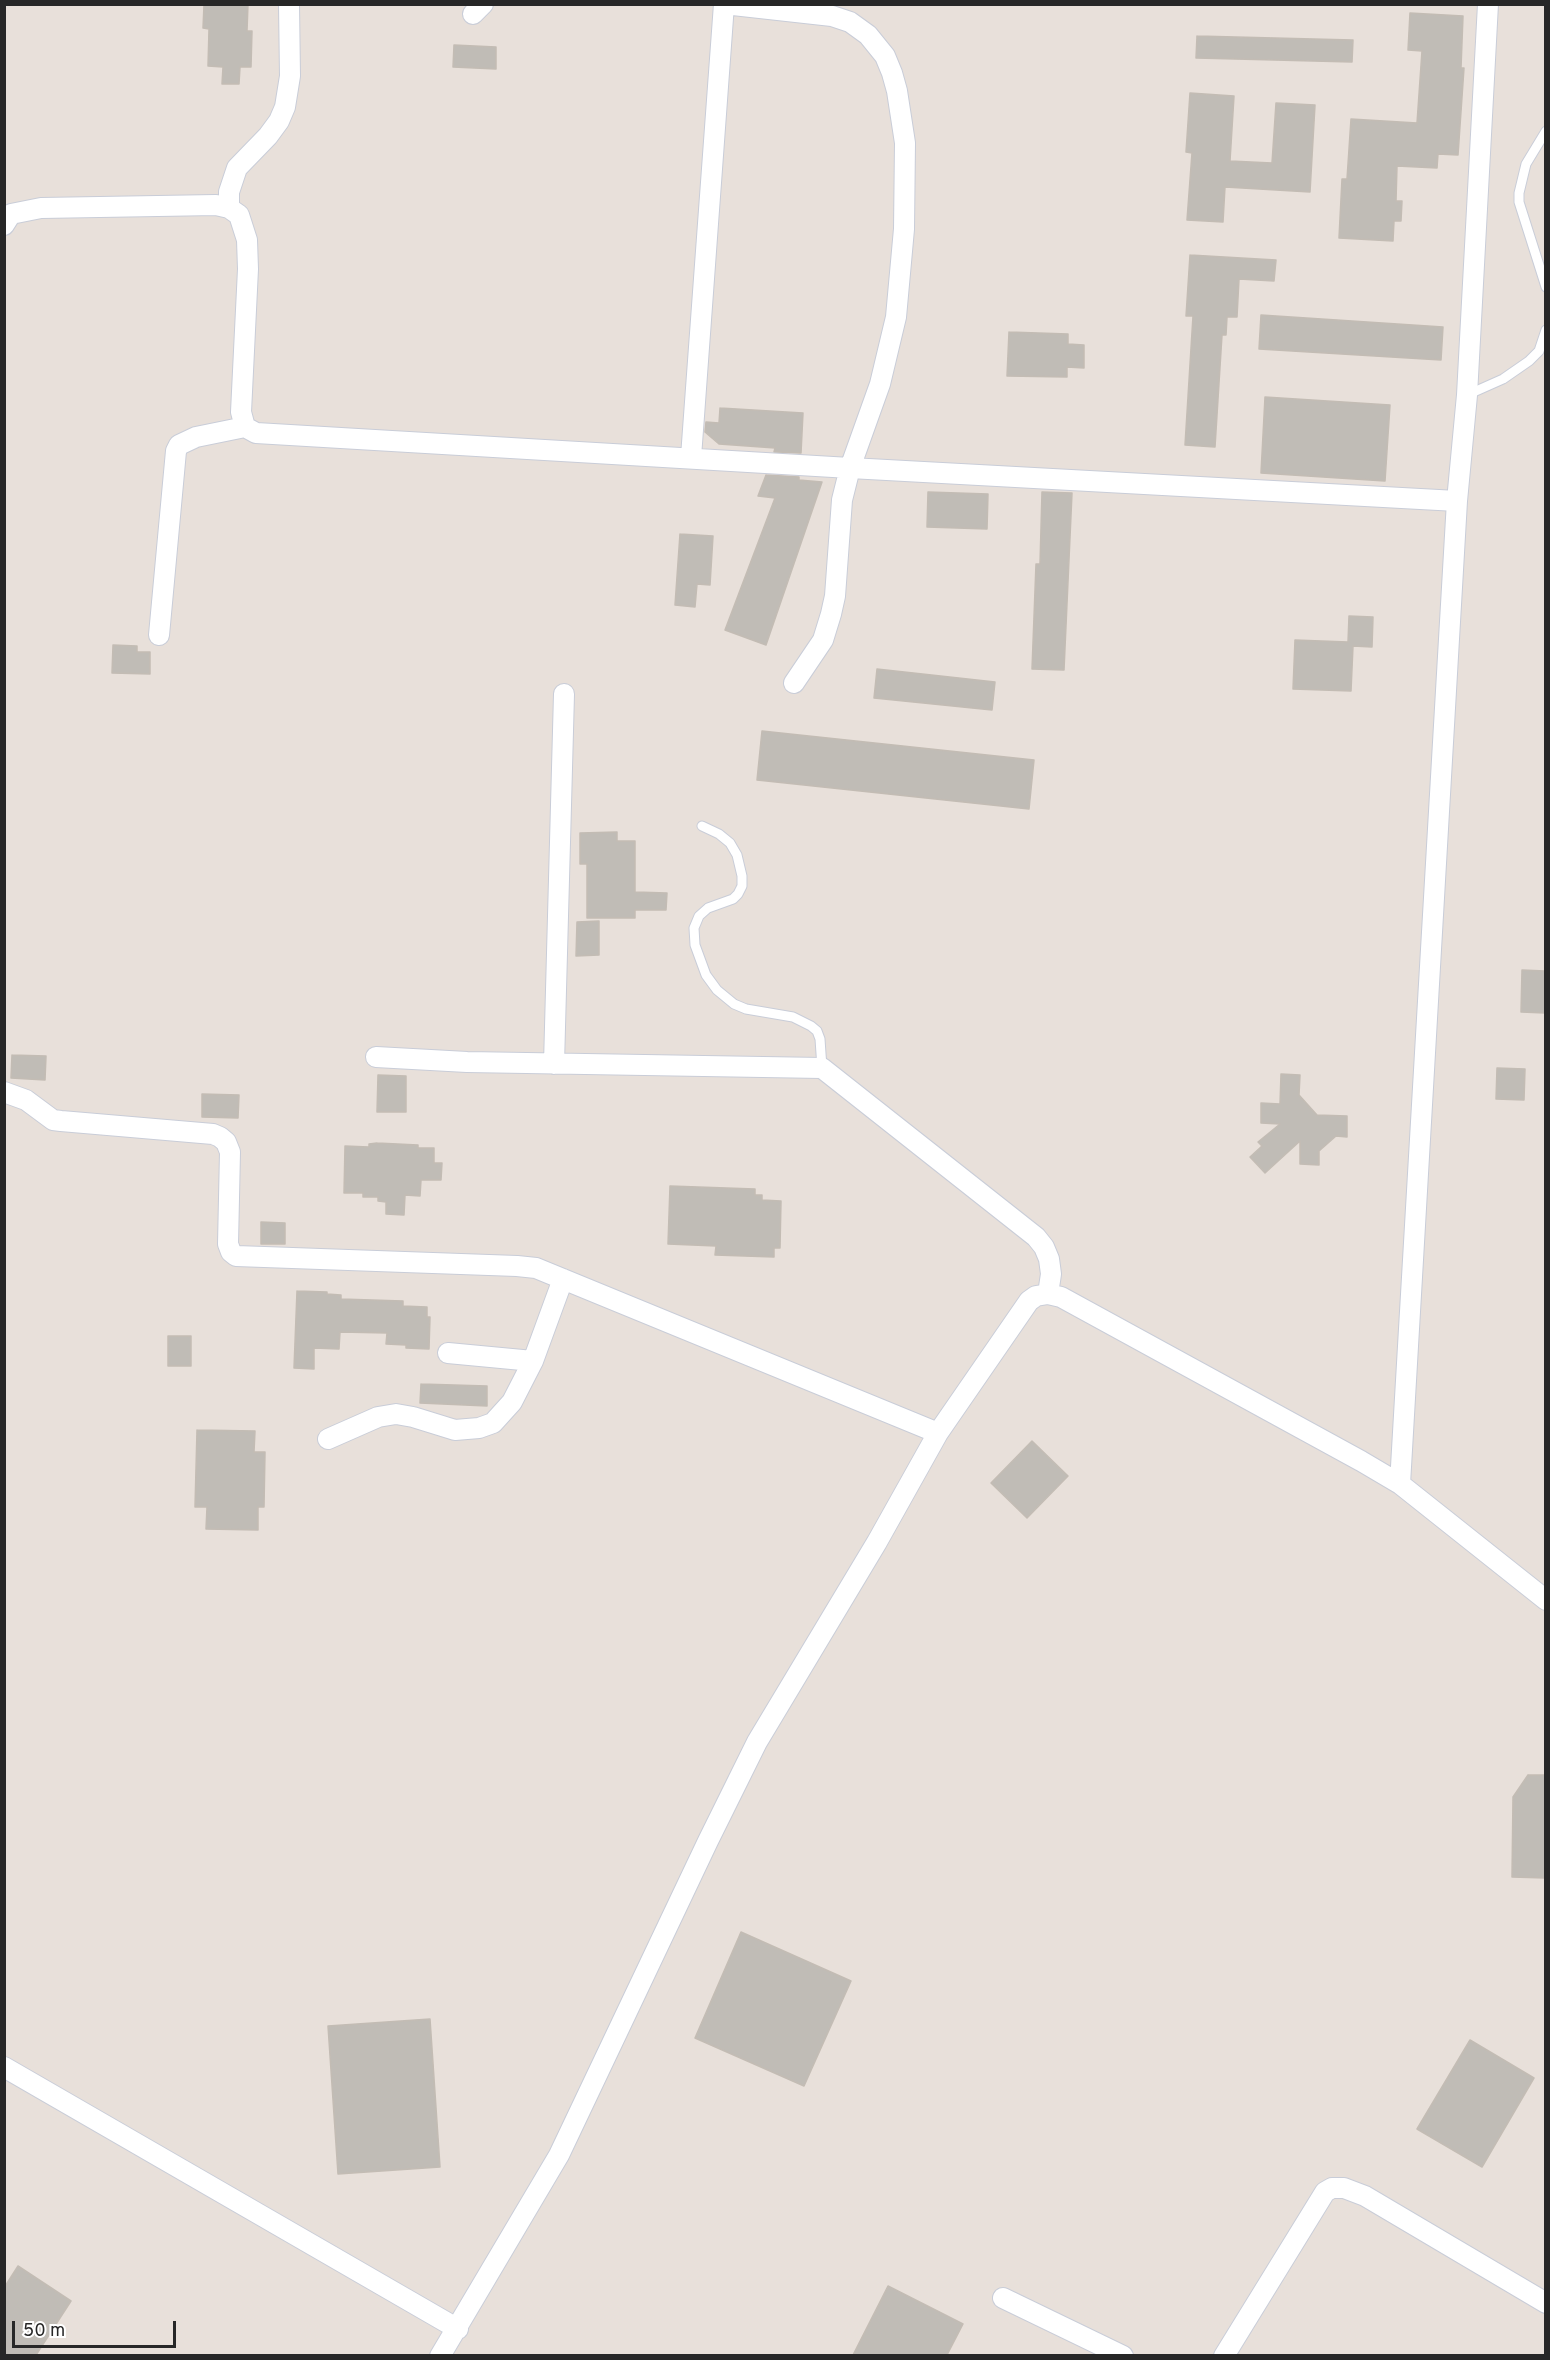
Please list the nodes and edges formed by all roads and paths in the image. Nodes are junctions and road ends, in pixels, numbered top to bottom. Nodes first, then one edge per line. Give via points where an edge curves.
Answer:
1 (289, 4) edge
2 (724, 4) edge
3 (1488, 4) edge
4 (1545, 132) edge
5 (228, 208) junction
6 (4, 225) edge
7 (1545, 287) edge
8 (1545, 330) edge
9 (1467, 395) junction
10 (245, 427) junction
11 (691, 457) junction
12 (850, 468) junction
13 (1457, 501) junction
14 (159, 635) dead end
15 (794, 683) dead end
16 (564, 694) dead end
17 (702, 826) dead end
18 (376, 1057) dead end
19 (554, 1064) junction
20 (822, 1068) junction
21 (4, 1092) edge
22 (563, 1279) junction
23 (1048, 1294) junction
24 (448, 1353) dead end
25 (533, 1361) junction
26 (938, 1433) junction
27 (328, 1439) dead end
28 (1400, 1484) junction
29 (1545, 1600) edge
30 (4, 2067) edge
31 (1003, 2298) dead end
32 (1545, 2303) edge
33 (458, 2328) junction
34 (440, 2355) edge
35 (1123, 2355) edge
36 (1224, 2355) edge

1 - 5 street via 290,76 285,107 268,136 237,168
2 - 11 street
2 - 12 street via 832,16 850,22 868,35 885,56 897,91 905,142 905,178 896,317 880,384
3 - 9 street
4 - 7 lane via 1526,164 1519,202
5 - 6 street via 216,205 41,208 11,214
5 - 10 street via 239,215 247,240 241,412
8 - 9 lane via 1539,351 1529,361 1503,379
9 - 13 street
10 - 11 street via 256,433
10 - 14 street via 196,437 176,450
11 - 12 street
12 - 13 street
12 - 15 street via 839,518 831,614 823,640
13 - 28 street
16 - 19 street
17 - 20 lane via 730,843 742,876 738,894 708,908 694,928 695,945 706,975 734,1004 792,1017 811,1026 820,1039
18 - 19 street
19 - 20 street
20 - 23 street via 1036,1237 1048,1258
21 - 22 street via 26,1100 53,1120 220,1137 230,1152 228,1244 236,1256 517,1266 536,1268
22 - 25 street
22 - 26 street
23 - 26 street via 1029,1301
23 - 28 street via 1071,1302
24 - 25 street
25 - 27 street via 512,1402 493,1423 455,1430 413,1417 386,1415
26 - 33 street via 757,1742 558,2155
28 - 29 street
30 - 33 street
31 - 35 street
32 - 36 street via 1365,2196 1332,2188 1325,2192
33 - 34 street

